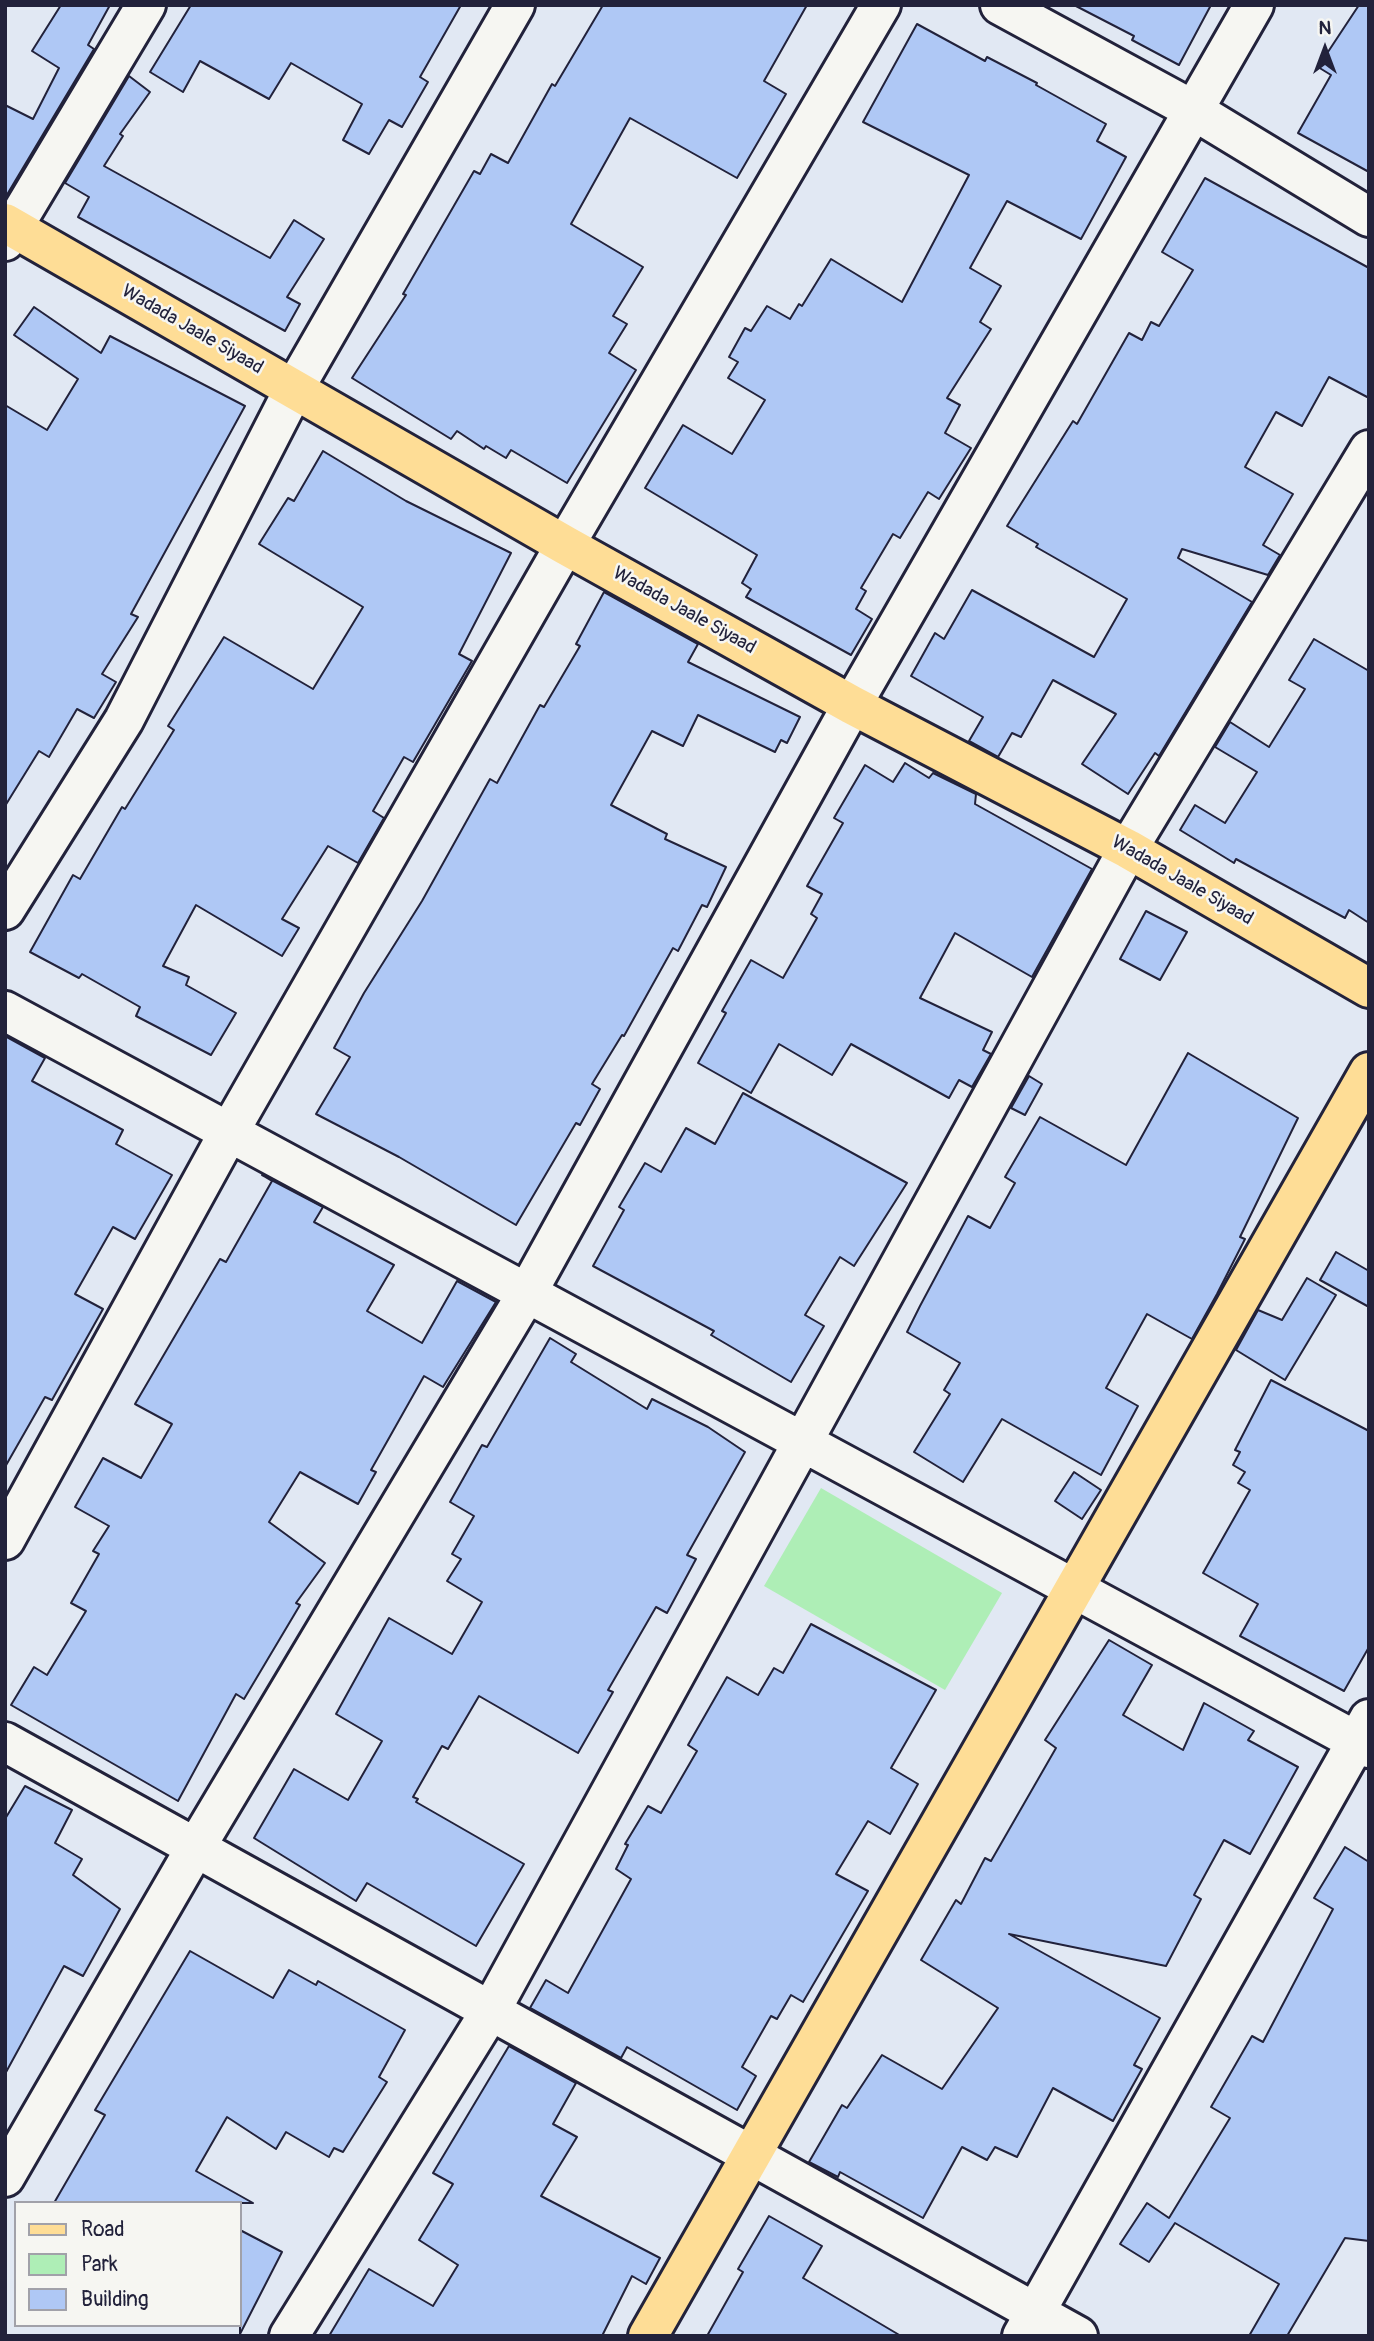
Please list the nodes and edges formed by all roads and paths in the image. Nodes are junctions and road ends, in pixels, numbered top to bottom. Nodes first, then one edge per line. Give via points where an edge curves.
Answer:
1 (146, 5) edge
2 (515, 5) edge
3 (881, 5) edge
4 (1000, 5) edge
5 (1254, 5) edge
6 (1193, 110) junction
7 (1369, 217) edge
8 (8, 230) edge
9 (294, 388) junction
10 (1369, 450) edge
11 (565, 545) junction
12 (852, 705) junction
13 (1128, 849) junction
14 (5, 909) edge
15 (1369, 988) edge
16 (5, 1011) edge
17 (1369, 1072) edge
18 (229, 1132) junction
19 (527, 1293) junction
20 (803, 1442) junction
21 (5, 1540) edge
22 (1074, 1588) junction
23 (1365, 1736) edge
24 (5, 1742) edge
25 (196, 1847) junction
26 (491, 2010) junction
27 (751, 2155) junction
28 (5, 2178) edge
29 (1029, 2324) edge
30 (289, 2336) edge
31 (648, 2336) edge
32 (1078, 2336) edge

1 - 8 street
2 - 9 street
3 - 11 street
4 - 6 street
5 - 6 street
6 - 7 street
6 - 12 street
8 - 9 main road, Wadada Jaale Siyaad
9 - 11 main road, Wadada Jaale Siyaad
9 - 14 street via 124,720
10 - 13 street
11 - 12 main road, Wadada Jaale Siyaad
11 - 18 street
12 - 13 main road, Wadada Jaale Siyaad
12 - 19 street
13 - 15 main road, Wadada Jaale Siyaad
13 - 20 street
16 - 18 street
17 - 22 main road
18 - 19 street
18 - 21 street
19 - 20 street
19 - 25 street
20 - 22 street
20 - 26 street
22 - 23 street
22 - 27 main road
23 - 29 street
24 - 25 street
25 - 26 street
25 - 28 street
26 - 27 street
26 - 30 street
27 - 29 street
27 - 31 main road
29 - 32 street

